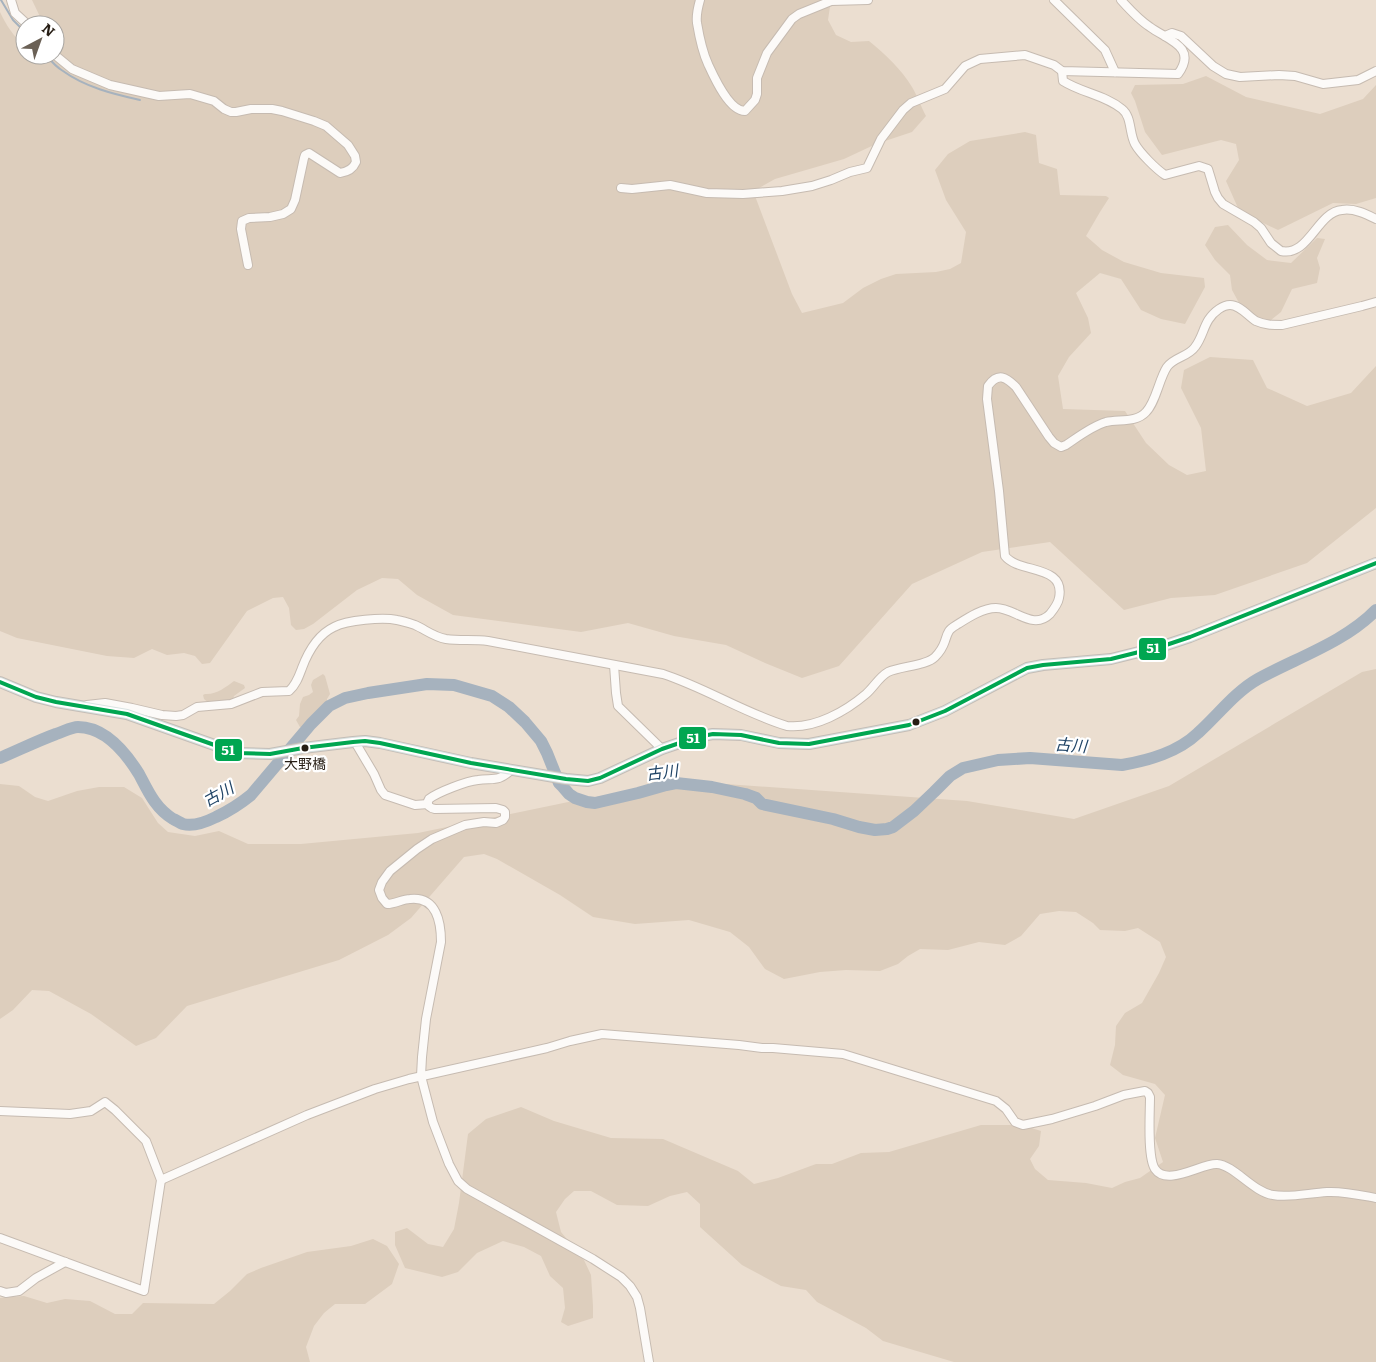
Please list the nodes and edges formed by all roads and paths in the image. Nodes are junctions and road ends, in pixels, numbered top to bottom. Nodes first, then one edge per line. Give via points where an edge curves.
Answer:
1 (11, 0) edge
2 (700, 0) edge
3 (868, 0) edge
4 (1054, 0) edge
5 (1121, 0) edge
6 (17, 15) edge
7 (1165, 36) junction
8 (65, 63) edge
9 (1062, 71) junction
10 (1376, 71) edge
11 (1115, 72) junction
12 (621, 188) dead end
13 (1376, 219) edge
14 (248, 265) dead end
15 (1376, 302) edge
16 (1376, 563) edge
17 (614, 665) junction
18 (2, 685) edge
19 (85, 706) junction
20 (355, 742) junction
21 (662, 749) junction
22 (511, 770) junction
23 (428, 804) junction
24 (421, 1076) junction
25 (0, 1111) edge
26 (161, 1180) junction
27 (1376, 1198) edge
28 (0, 1238) edge
29 (65, 1262) junction
30 (0, 1291) edge
31 (649, 1362) edge

1 - 6 street
2 - 3 street via 697,21 707,62 726,98 741,111 755,100 757,78 767,53 792,20 799,14 831,2
4 - 11 street via 1105,50
5 - 7 street via 1149,27
7 - 10 street via 1172,33 1180,36 1213,66 1226,74 1240,77 1295,76 1323,84 1358,80
7 - 11 street via 1179,44 1184,53 1184,65 1178,74
8 - 14 street via 119,87 159,96 190,94 214,101 231,112 251,109 282,111 326,126 348,145 356,162 352,169 340,173 308,153 291,209 270,217 242,220
9 - 11 street
9 - 12 street via 1054,65 1025,56 980,59 965,66 946,89 911,103 903,110 881,139 867,168 818,184 743,194 670,185
9 - 13 street via 1063,81 1123,109 1128,115 1136,145 1164,175 1199,166 1208,169 1215,192 1224,204 1254,222 1281,251 1304,245 1334,212 1353,210
15 - 17 street via 1270,326 1254,320 1238,307 1223,307 1210,317 1194,348 1167,368 1146,412 1136,418 1106,422 1061,447 1049,437 1010,381 999,377 991,382 987,399 1005,556 1056,579 1059,599 1048,616 1032,620 1002,608 981,611 949,631 942,649 930,661 886,674 866,694 834,716 799,726 780,724 663,674
16 - 21 main road via 1163,646 1111,659 1028,668 945,712 909,725 809,744 779,743 741,734 713,734
17 - 19 street via 487,641 445,639 407,622 372,620 340,624 322,634 290,691 262,692 231,704 197,706 176,716 105,703
17 - 21 street via 618,706
18 - 19 main road via 56,702
19 - 20 main road via 127,714 237,753 277,753
20 - 22 main road via 380,743
20 - 23 street via 385,795 415,805
21 - 22 main road via 588,781
22 - 23 street via 495,780 477,780 437,794 429,799
23 - 24 street via 435,809 500,808 505,817 499,822 465,825 432,839 390,871 379,890 387,904 422,900 432,906 438,916 441,942 426,1018
24 - 26 street via 374,1089 307,1114
24 - 27 street via 602,1034 842,1054 996,1101 1015,1122 1023,1125 1145,1091 1150,1097 1152,1159 1155,1170 1162,1175 1187,1173 1219,1164 1270,1195 1328,1192
24 - 31 street via 433,1122 458,1181 621,1277 637,1297
25 - 26 street via 70,1114 90,1111 105,1102 146,1141
26 - 29 street via 144,1291
28 - 29 street
29 - 30 street via 19,1291

